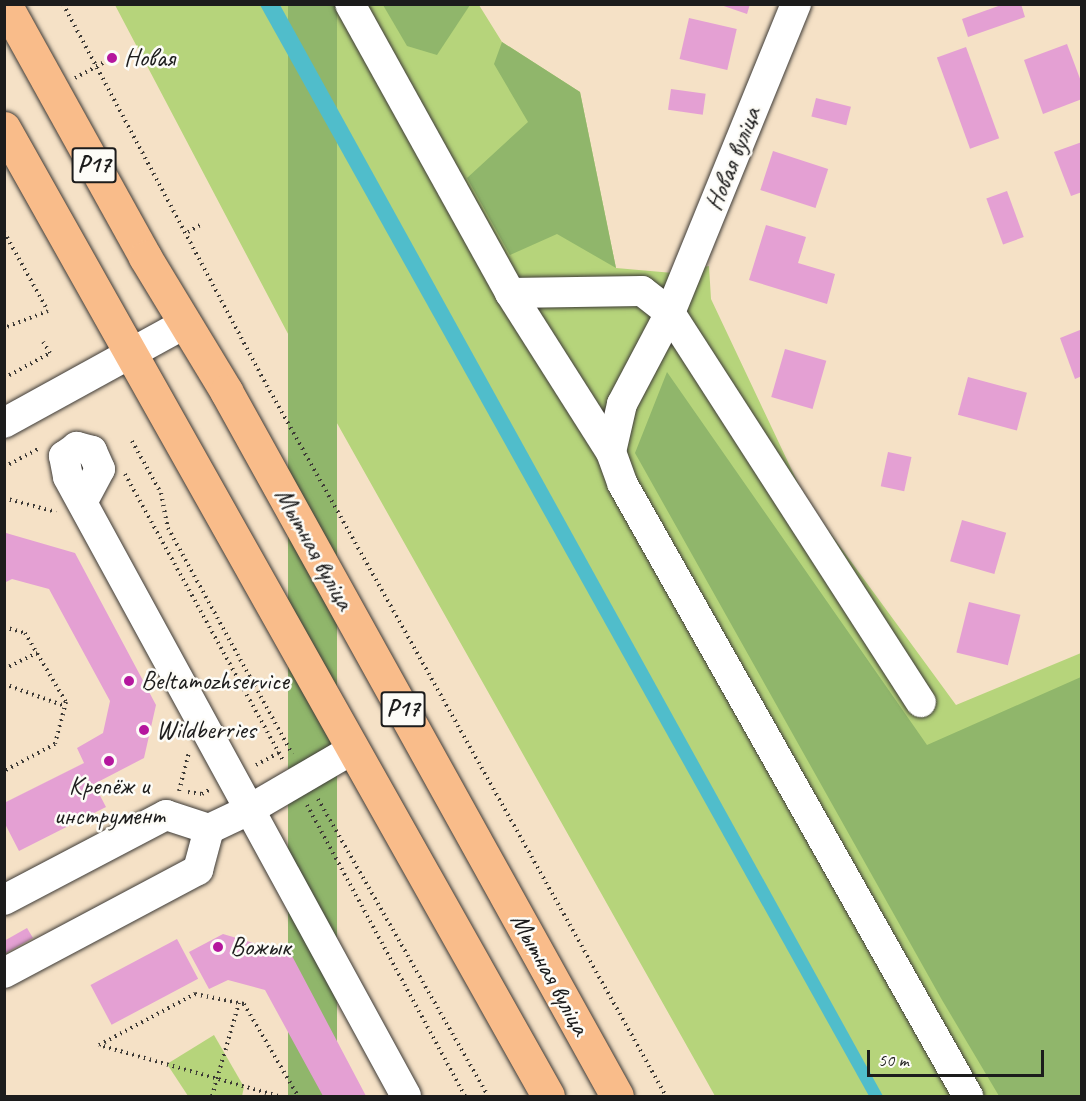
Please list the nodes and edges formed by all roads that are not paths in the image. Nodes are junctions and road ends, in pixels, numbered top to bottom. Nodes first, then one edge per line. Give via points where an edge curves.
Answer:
1 (5, 4) edge
2 (350, 4) edge
3 (796, 4) edge
4 (4, 128) edge
5 (510, 293) junction
6 (670, 313) junction
7 (184, 324) junction
8 (132, 353) junction
9 (4, 423) edge
10 (611, 452) junction
11 (72, 507) road end
12 (921, 702) dead end
13 (353, 748) junction
14 (247, 811) junction
15 (209, 829) junction
16 (4, 900) edge
17 (4, 973) edge
18 (406, 1096) edge
19 (548, 1096) edge
20 (617, 1096) edge
21 (968, 1096) edge

1 - 7 highway, Мытная вуліца / Р17
2 - 5 street
3 - 6 street, Новая вуліца
4 - 8 highway, Р17
5 - 6 street via 642,291
5 - 10 street
6 - 10 street, Новая вуліца via 622,404
6 - 12 street
7 - 8 street
7 - 20 highway, Мытная вуліца / Р17 via 232,401
8 - 9 street
8 - 13 highway, Р17
10 - 21 street via 622,483
11 - 14 street
13 - 14 street
13 - 19 highway, Р17
14 - 15 street
14 - 18 street
15 - 16 street via 166,815
15 - 17 street via 198,870

